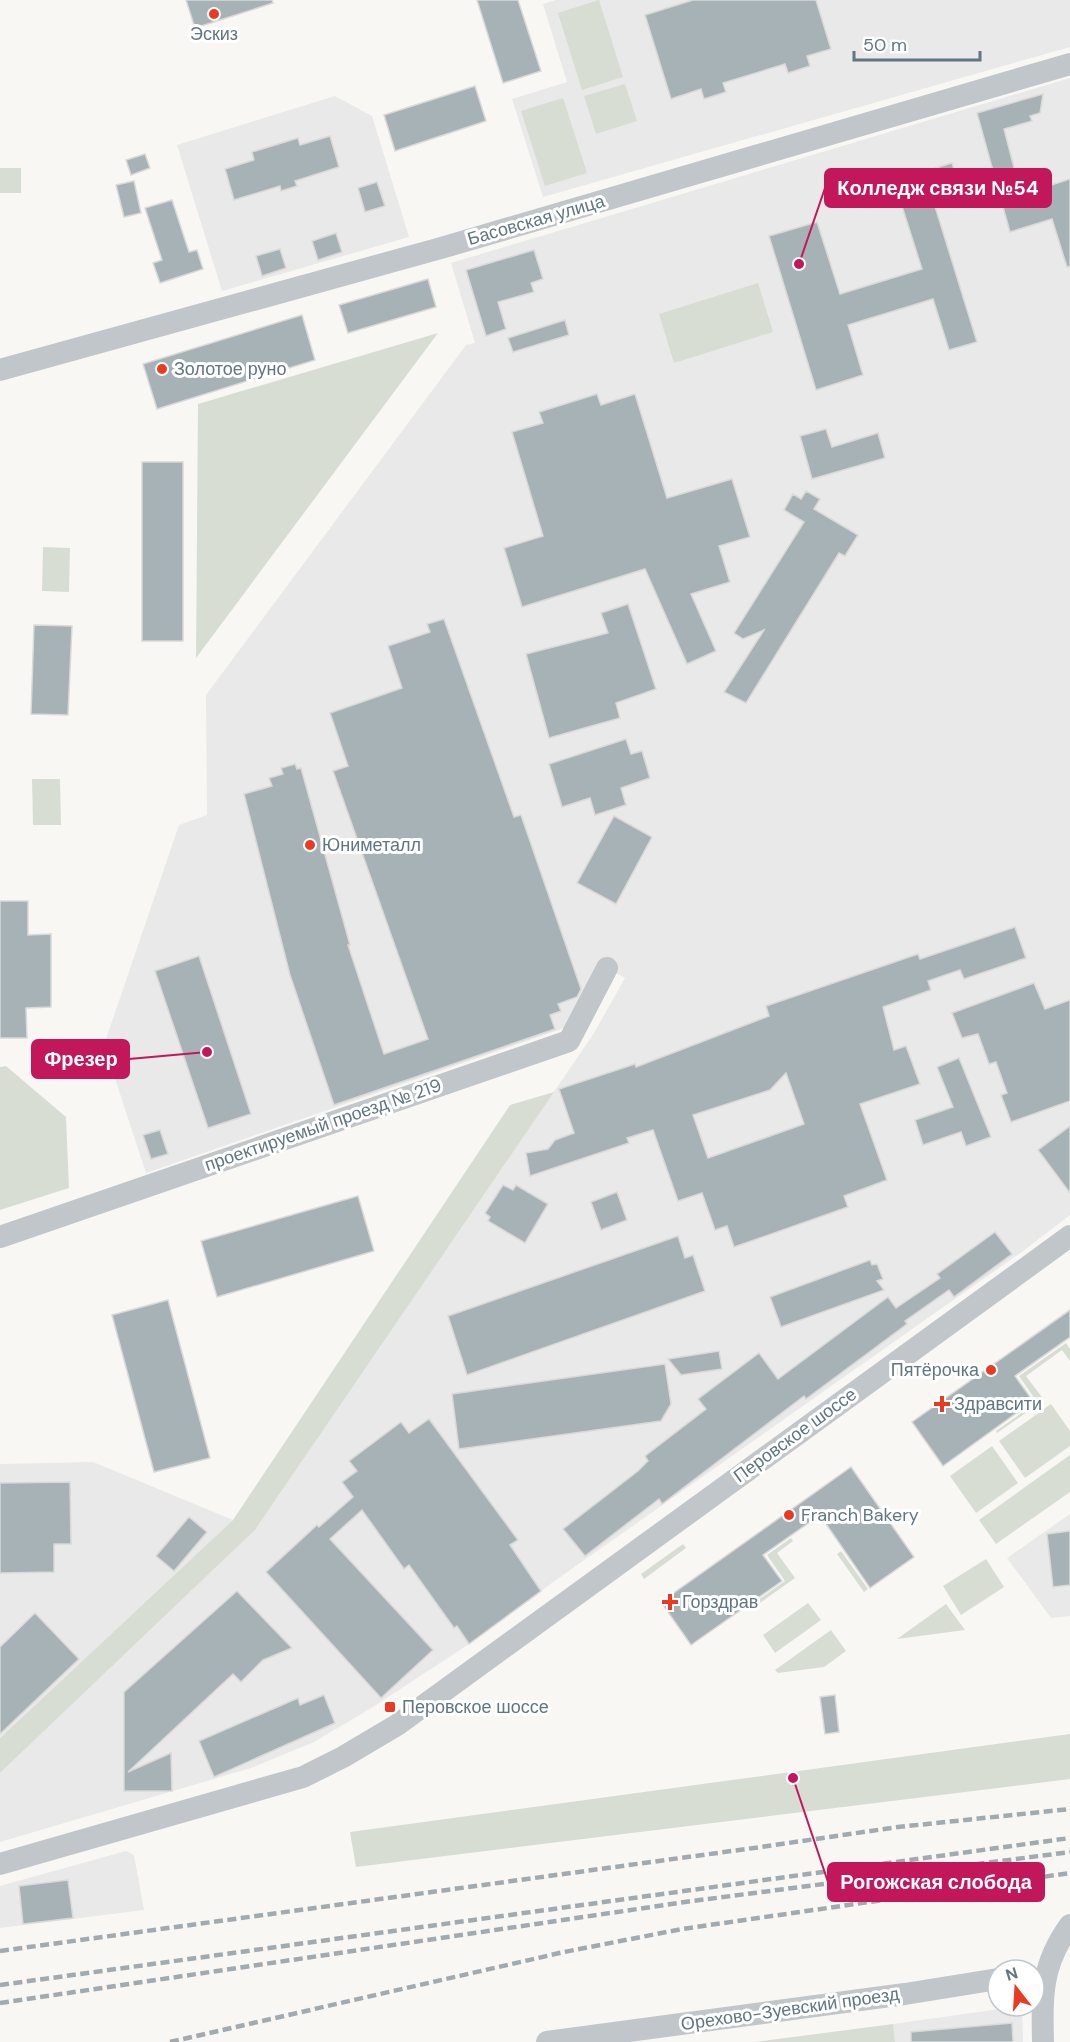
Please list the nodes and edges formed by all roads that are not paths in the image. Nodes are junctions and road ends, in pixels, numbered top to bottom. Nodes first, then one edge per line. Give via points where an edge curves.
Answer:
1 (1070, 64) edge
2 (0, 370) edge
3 (607, 969) dead end
4 (1070, 1236) edge
5 (0, 1237) edge
6 (0, 1864) edge
7 (1070, 1925) edge
8 (1046, 1962) edge
9 (986, 1981) edge
10 (1042, 2018) edge
11 (547, 2042) edge
12 (1042, 2042) edge

1 - 2 street, Басовская улица via 434,250
3 - 5 street, проектируемый проезд № 219 via 569,1041
4 - 6 street, Перовское шоссе via 397,1725 343,1758 271,1787
7 - 8 street
9 - 11 street, Орехово-Зуевский проезд
10 - 12 street

